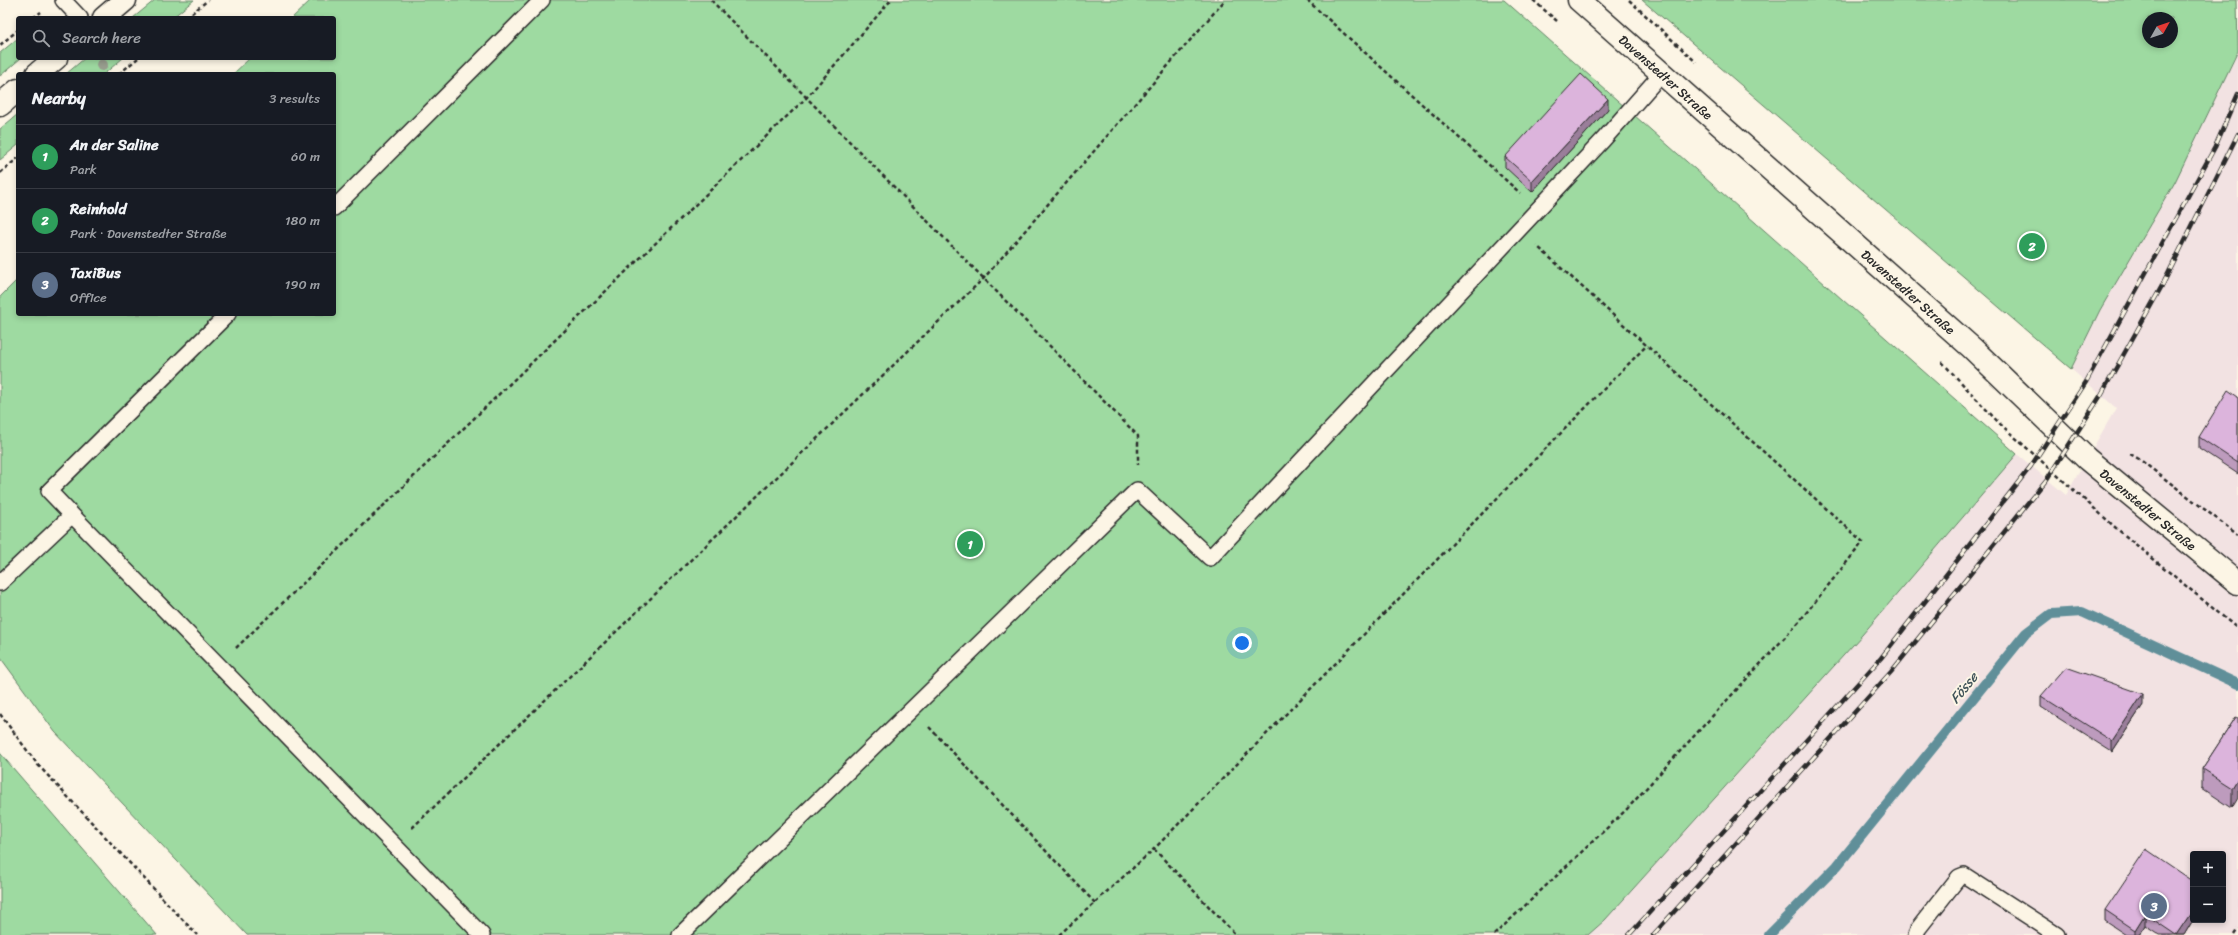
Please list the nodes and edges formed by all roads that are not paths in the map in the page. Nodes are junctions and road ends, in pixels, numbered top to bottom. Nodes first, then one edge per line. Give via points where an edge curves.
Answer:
1 (63, 0) edge
2 (125, 0) edge
3 (542, 0) edge
4 (1579, 0) edge
5 (78, 16) edge
6 (106, 16) edge
7 (54, 60) edge
8 (39, 72) edge
9 (1662, 73) junction
10 (16, 92) edge
11 (0, 105) edge
12 (336, 206) edge
13 (226, 316) edge
14 (72, 515) junction
15 (0, 583) edge
16 (2238, 583) edge
17 (482, 935) edge
18 (680, 935) edge
19 (1916, 935) edge
20 (2057, 935) edge

1 - 5 lane
2 - 6 street
3 - 12 lane
4 - 9 street, Davenstedter Straße
7 - 8 street
9 - 16 street, Davenstedter Straße via 1972,348 2087,459
9 - 18 lane via 1603,140 1210,558 1137,490
10 - 11 street
13 - 14 lane via 50,491
14 - 15 lane
14 - 17 lane
19 - 20 lane via 1959,877 1964,875

